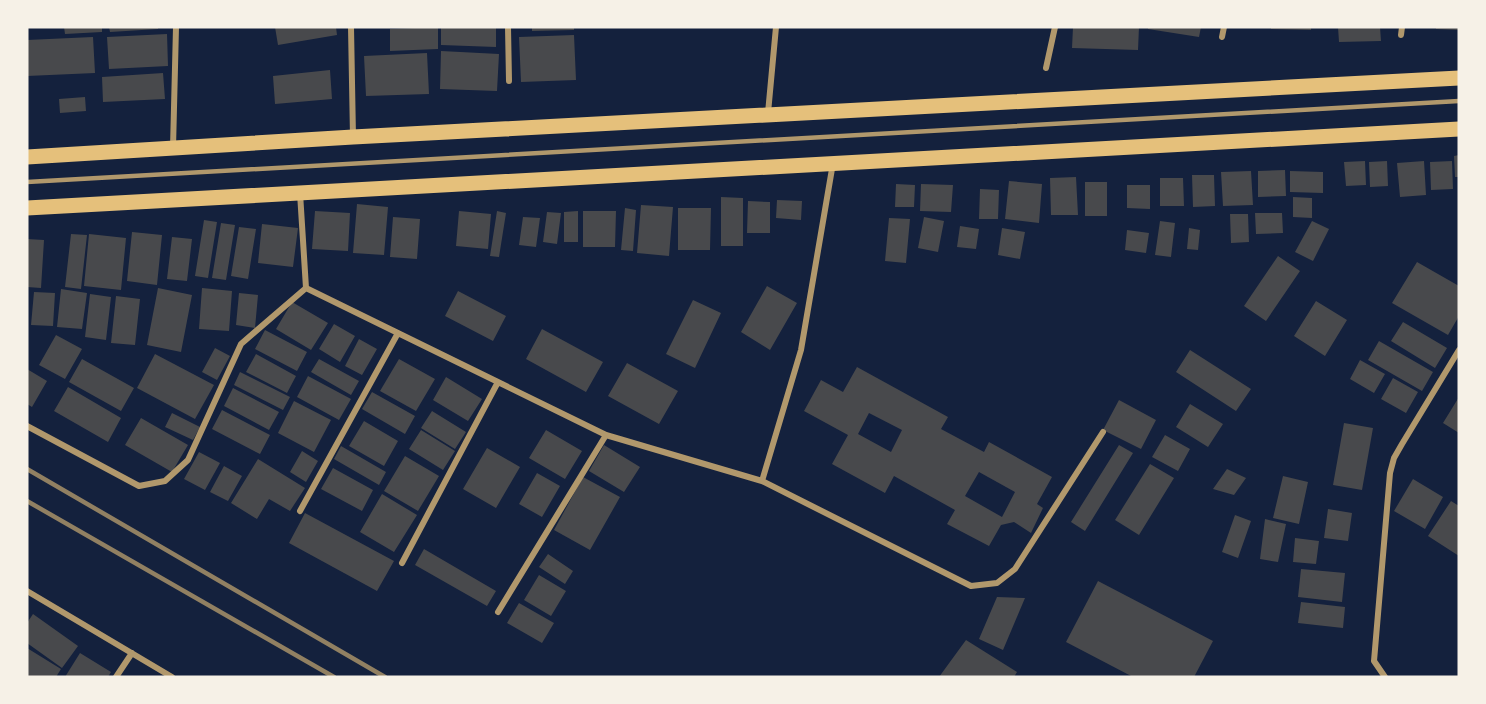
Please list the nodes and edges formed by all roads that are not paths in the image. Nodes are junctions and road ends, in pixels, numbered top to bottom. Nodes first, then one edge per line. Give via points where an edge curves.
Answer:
1 (176, 27) edge
2 (351, 27) edge
3 (508, 27) edge
4 (776, 27) edge
5 (1055, 27) edge
6 (1224, 27) edge
7 (1402, 27) edge
8 (1401, 35) dead end
9 (1222, 37) dead end
10 (1046, 68) dead end
11 (1459, 78) edge
12 (509, 81) dead end
13 (1459, 101) edge
14 (768, 115) junction
15 (1459, 129) edge
16 (353, 137) junction
17 (173, 148) junction
18 (27, 157) edge
19 (833, 163) junction
20 (27, 182) edge
21 (300, 192) junction
22 (27, 208) edge
23 (306, 288) junction
24 (398, 333) junction
25 (1459, 350) edge
26 (498, 382) junction
27 (27, 426) edge
28 (1103, 432) dead end
29 (606, 435) junction
30 (762, 481) junction
31 (300, 511) dead end
32 (402, 563) dead end
33 (27, 591) edge
34 (498, 612) dead end
35 (132, 653) junction
36 (116, 677) edge
37 (172, 677) edge
38 (1385, 677) edge

1 - 17 street
2 - 16 street
3 - 12 street
4 - 14 street
5 - 10 street
6 - 9 street
7 - 8 street
11 - 14 main road
13 - 20 lane
14 - 16 main road
15 - 19 main road
16 - 17 main road
17 - 18 main road
19 - 21 main road
19 - 30 street via 801,350
21 - 22 main road
21 - 23 street
23 - 24 street
23 - 27 street via 241,344 188,460 165,481 139,486
24 - 26 street
24 - 31 street
25 - 38 street via 1402,444 1390,473 1374,647 1374,661
26 - 29 street
26 - 32 street
28 - 30 street via 1015,569 997,583 971,586
29 - 30 street
29 - 34 street
33 - 35 street
35 - 36 street
35 - 37 street

